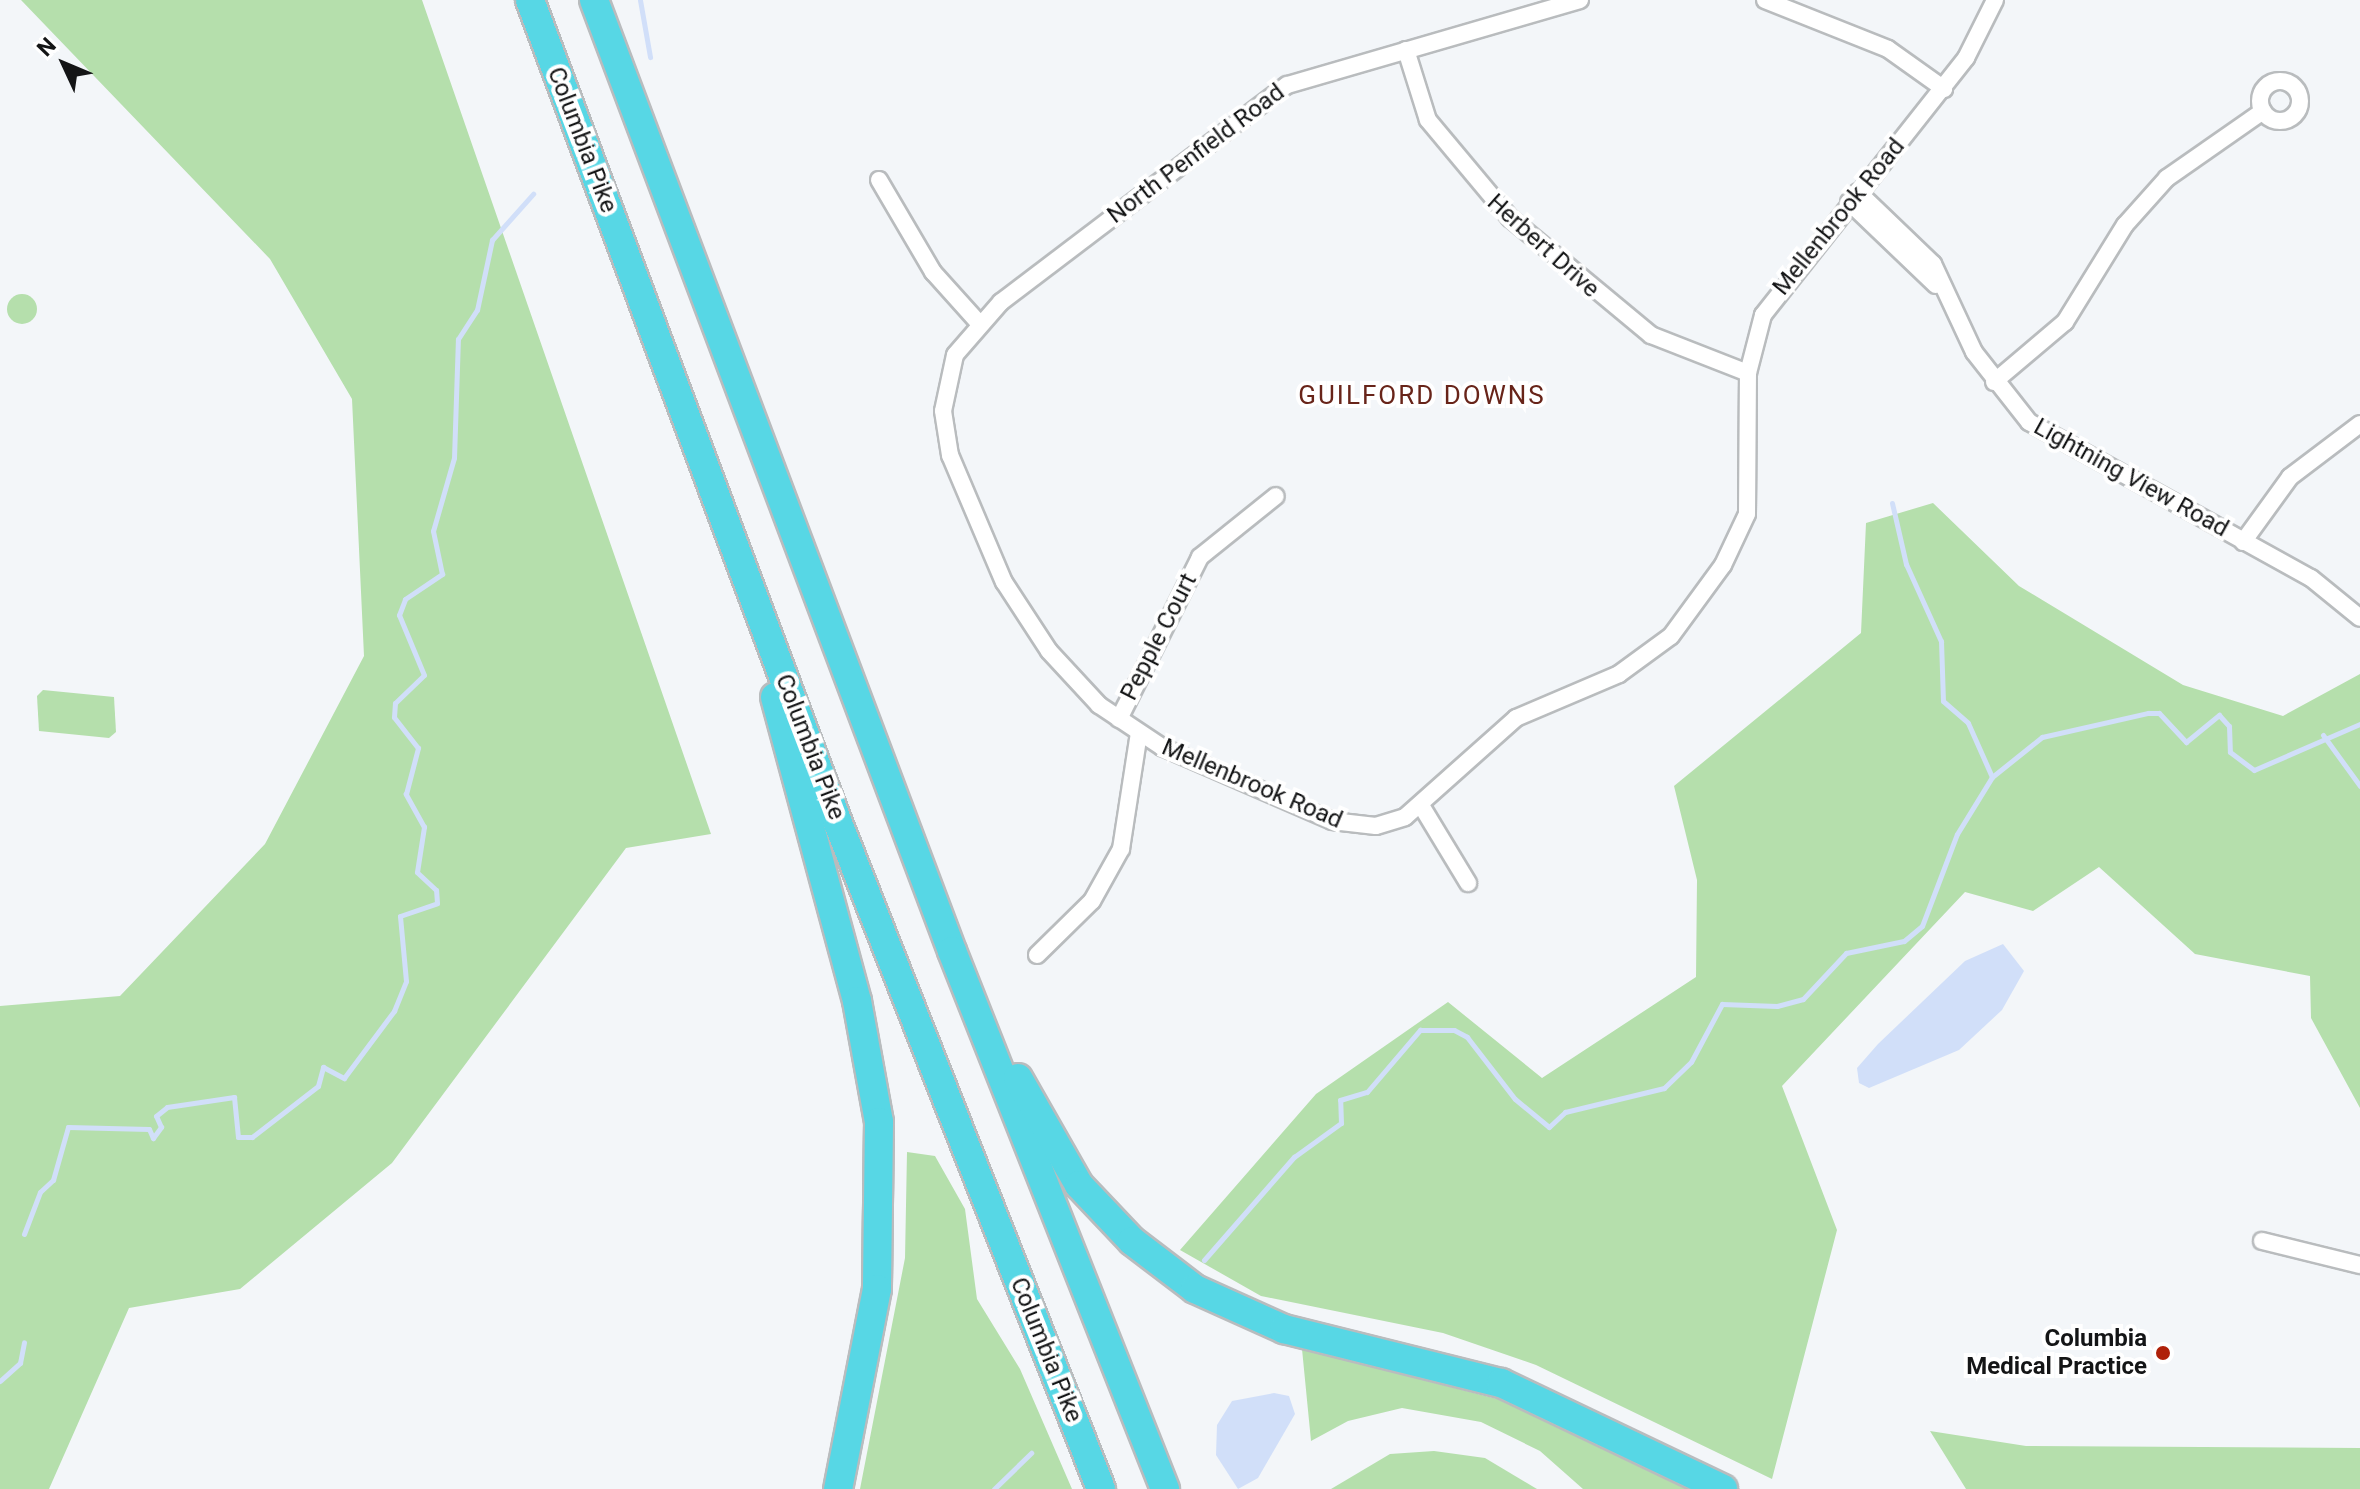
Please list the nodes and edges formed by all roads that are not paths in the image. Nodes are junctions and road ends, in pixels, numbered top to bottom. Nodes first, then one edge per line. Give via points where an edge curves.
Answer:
1 (530, 0) edge
2 (1580, 0) edge
3 (1765, 0) edge
4 (1995, 0) edge
5 (597, 3) edge
6 (1406, 50) junction
7 (1944, 89) junction
8 (2263, 111) dead end
9 (879, 180) dead end
10 (1853, 197) junction
11 (978, 322) junction
12 (1748, 373) junction
13 (1994, 382) junction
14 (2360, 424) edge
15 (1276, 496) dead end
16 (2243, 542) junction
17 (748, 583) junction
18 (2360, 618) edge
19 (1119, 719) junction
20 (1139, 733) junction
21 (1422, 807) junction
22 (1468, 883) dead end
23 (952, 951) junction
24 (1037, 955) dead end
25 (2262, 1241) dead end
26 (2360, 1265) edge
27 (838, 1489) edge
28 (1101, 1489) edge
29 (1165, 1489) edge
30 (1723, 1489) edge

1 - 17 highway, Columbia Pike
2 - 6 street, North Penfield Road
3 - 7 street via 1888,49
4 - 7 street, Mellenbrook Road
5 - 23 highway
6 - 11 street, North Penfield Road via 1287,85
6 - 12 street, Herbert Drive via 1428,120 1510,218 1651,335
7 - 10 street, Mellenbrook Road
8 - 13 street via 2167,178 2125,225 2065,322
9 - 11 street via 933,272
10 - 12 street, Mellenbrook Road via 1777,292 1751,345
10 - 13 street, Lightning View Road via 1918,245
11 - 19 street, North Penfield Road via 955,355 945,395 954,465 1028,622 1075,683
12 - 21 street, Mellenbrook Road via 1747,514 1692,609 1671,636 1619,674 1516,718
13 - 16 street, Lightning View Road via 2054,440
14 - 16 street via 2290,477
15 - 19 street, Pepple Court via 1200,557
16 - 18 street, Lightning View Road via 2311,578
17 - 27 highway via 863,1026 879,1122 877,1289
17 - 28 highway, Columbia Pike
19 - 20 street, Mellenbrook Road
20 - 21 street, Mellenbrook Road via 1350,826 1390,823
20 - 24 street via 1121,849 1092,901
21 - 22 street
23 - 29 highway
23 - 30 highway via 1061,1159 1098,1207 1164,1269 1284,1329 1501,1383
25 - 26 street

